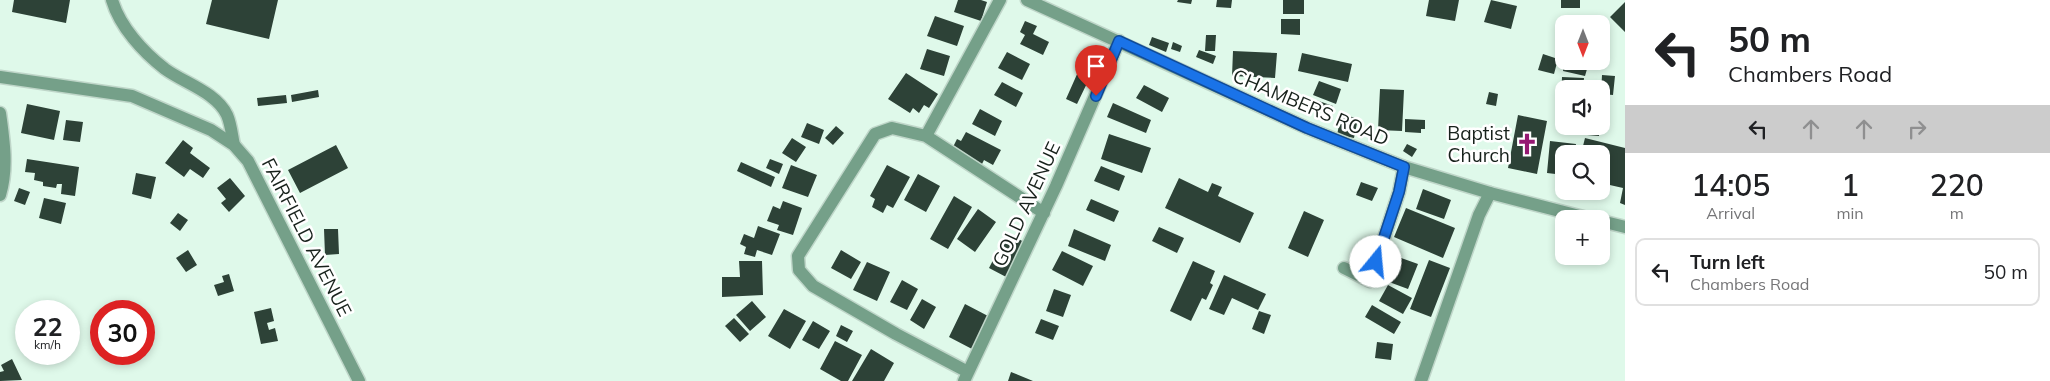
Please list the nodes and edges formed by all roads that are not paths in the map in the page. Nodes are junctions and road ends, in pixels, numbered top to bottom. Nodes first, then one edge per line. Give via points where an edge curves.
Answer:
1 (112, 0) edge
2 (1000, 0) edge
3 (1026, 0) edge
4 (1119, 41) junction
5 (0, 77) edge
6 (0, 113) edge
7 (926, 136) junction
8 (234, 145) junction
9 (1404, 167) junction
10 (1490, 194) junction
11 (0, 195) edge
12 (1555, 210) edge
13 (1044, 213) junction
14 (1610, 223) edge
15 (1625, 227) edge
16 (1344, 268) dead end
17 (966, 377) edge
18 (360, 381) edge
19 (1421, 381) edge

1 - 8 street via 125,27 140,46 165,69 213,98 226,114
2 - 7 street
3 - 4 street, CHAMBERS ROAD
4 - 9 street, CHAMBERS ROAD via 1307,128
4 - 13 street, GOLD AVENUE
5 - 8 street, FAIRFIELD AVENUE via 132,96 211,130
6 - 11 street via 5,148 4,183
7 - 13 street
7 - 17 street via 892,128 875,134 798,256 799,270 813,286
8 - 18 street, FAIRFIELD AVENUE via 248,161
9 - 10 street, CHAMBERS ROAD
9 - 16 street via 1370,281
10 - 12 street, CHAMBERS ROAD
10 - 19 street via 1479,215
13 - 17 street, GOLD AVENUE
14 - 15 street

